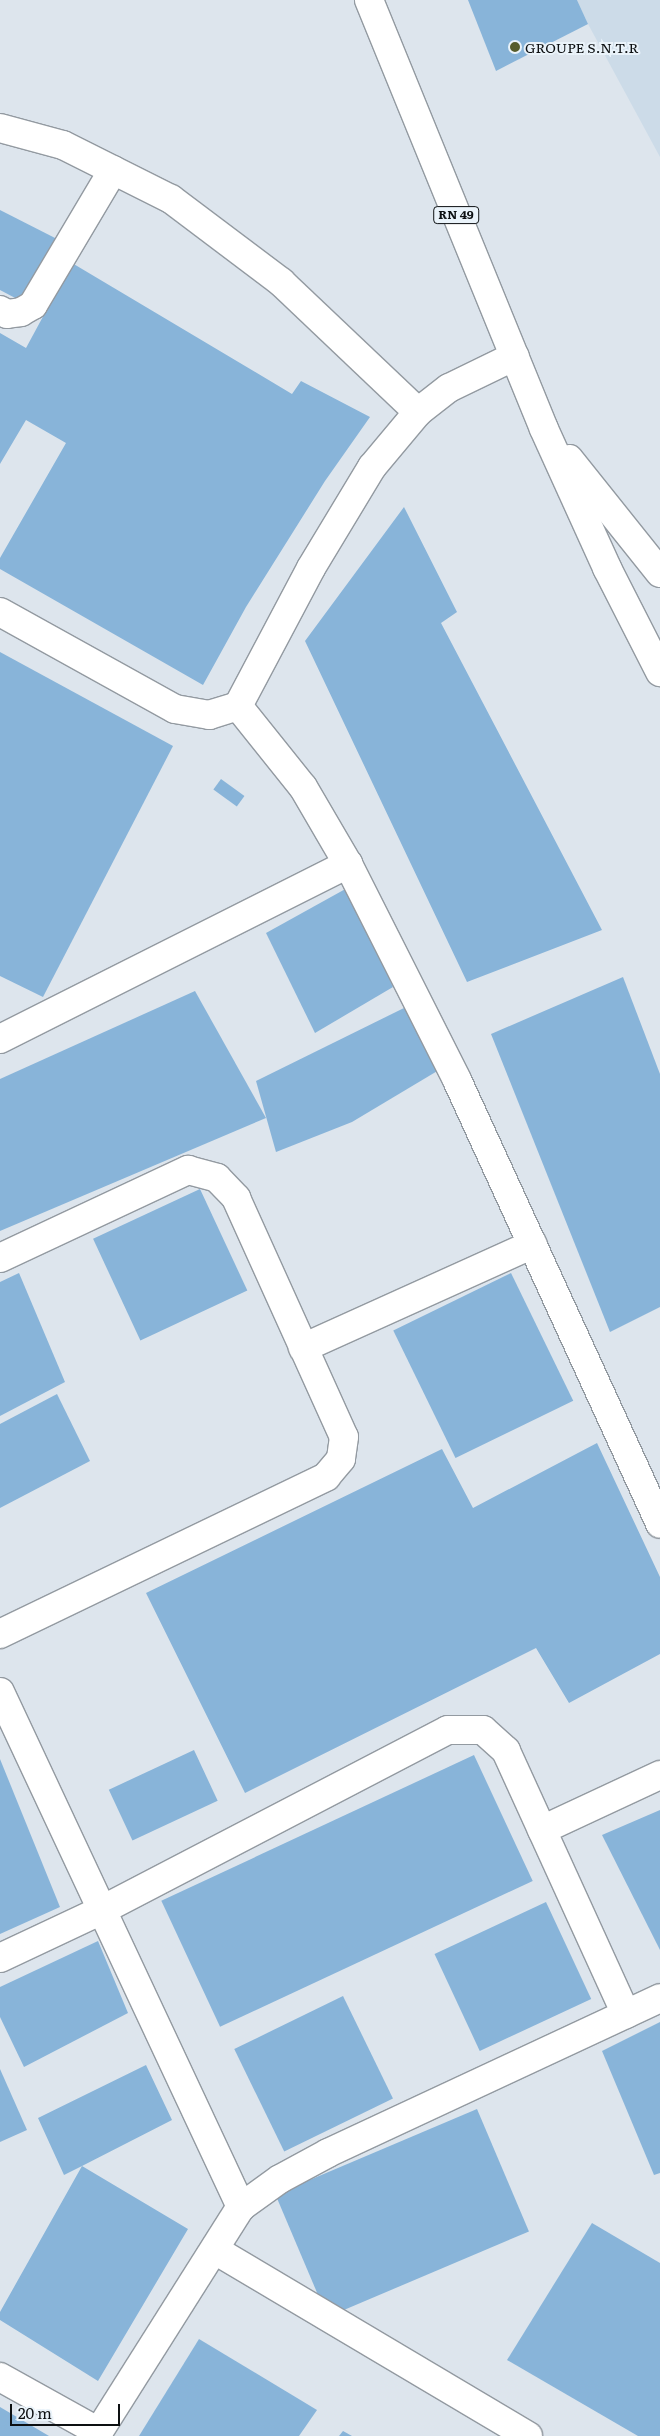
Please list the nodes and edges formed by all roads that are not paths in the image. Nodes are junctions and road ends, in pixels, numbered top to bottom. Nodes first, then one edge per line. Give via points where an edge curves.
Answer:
1 (369, 0) edge
2 (0, 128) edge
3 (113, 170) junction
4 (0, 310) edge
5 (515, 356) junction
6 (418, 412) junction
7 (544, 429) junction
8 (660, 573) edge
9 (0, 612) edge
10 (660, 672) edge
11 (238, 706) junction
12 (348, 864) junction
13 (0, 1039) edge
14 (533, 1244) junction
15 (0, 1258) edge
16 (304, 1348) junction
17 (660, 1524) edge
18 (0, 1634) edge
19 (0, 1692) edge
20 (660, 1775) edge
21 (542, 1830) junction
22 (102, 1910) junction
23 (0, 1958) edge
24 (660, 1998) edge
25 (626, 2014) junction
26 (241, 2207) junction
27 (215, 2250) junction
28 (0, 2377) edge
29 (97, 2434) edge
30 (520, 2434) edge

1 - 5 main road, RN 49
2 - 3 main road via 63,145
3 - 4 main road via 33,305 21,312 7,314
3 - 6 main road via 171,199 280,282
5 - 6 main road via 449,388
5 - 7 main road, RN 49
6 - 11 main road via 372,467 311,568
7 - 8 main road, RN 49
7 - 10 main road, RN 49 via 607,568
9 - 11 main road via 176,709 209,715
11 - 12 main road via 303,787
12 - 13 main road
12 - 14 main road via 458,1080
14 - 16 main road
14 - 17 main road
15 - 16 main road via 188,1170 217,1178 236,1198
16 - 18 main road via 344,1437 341,1459 326,1477
19 - 22 main road
20 - 21 main road
21 - 22 main road via 506,1751 483,1730 448,1730
21 - 25 main road
22 - 23 main road
22 - 26 main road
24 - 25 main road
25 - 26 main road via 328,2153 280,2179
26 - 27 main road
27 - 29 main road
27 - 30 main road
28 - 29 main road

